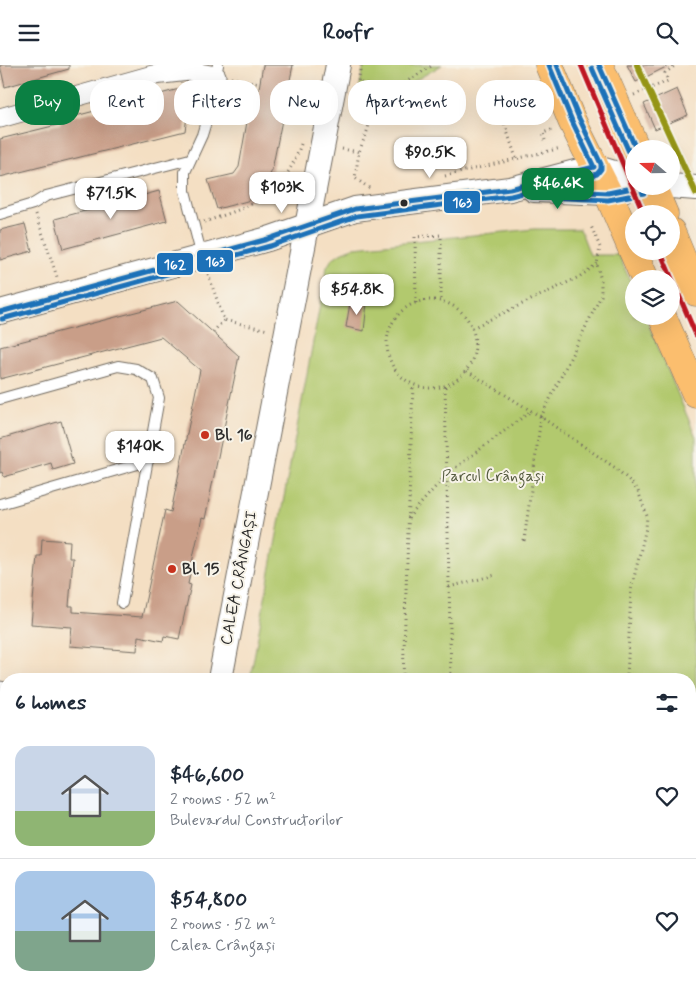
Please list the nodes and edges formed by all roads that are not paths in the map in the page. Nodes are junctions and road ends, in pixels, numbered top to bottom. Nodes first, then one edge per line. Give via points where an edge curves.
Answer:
1 (338, 65) edge
2 (549, 65) edge
3 (599, 65) edge
4 (154, 70) edge
5 (217, 70) edge
6 (0, 118) edge
7 (632, 140) edge
8 (190, 159) junction
9 (594, 167) junction
10 (625, 176) edge
11 (680, 187) edge
12 (696, 188) edge
13 (510, 189) junction
14 (625, 190) edge
15 (608, 193) junction
16 (0, 214) edge
17 (308, 225) junction
18 (680, 254) edge
19 (202, 257) junction
20 (641, 270) edge
21 (696, 292) edge
22 (0, 311) edge
23 (666, 325) edge
24 (696, 394) edge
25 (0, 399) edge
26 (148, 461) junction
27 (0, 504) edge
28 (122, 603) dead end
29 (221, 673) edge

1 - 17 street, CALEA CRÂNGAȘI via 318,87
2 - 9 main road
3 - 7 main road
4 - 5 street
4 - 6 street
5 - 8 lane via 209,112
8 - 16 lane via 46,196 33,204
8 - 19 lane via 184,182
9 - 10 street
9 - 13 street
9 - 15 main road
11 - 12 street
13 - 15 street
13 - 17 street via 355,209
14 - 15 street
15 - 20 main road
17 - 19 street
17 - 29 street, CALEA CRÂNGAȘI
18 - 21 main road
19 - 22 street
23 - 24 main road
25 - 26 lane via 108,368 128,367 145,373 153,379 159,397
26 - 27 lane
26 - 28 lane

